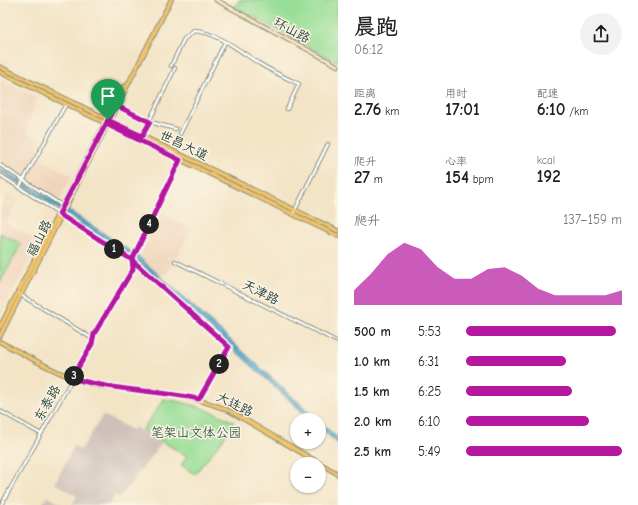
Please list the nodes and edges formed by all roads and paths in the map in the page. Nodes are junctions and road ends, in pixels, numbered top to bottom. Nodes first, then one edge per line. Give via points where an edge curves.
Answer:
1 (170, 0) edge
2 (216, 0) edge
3 (225, 42) junction
4 (171, 66) dead end
5 (338, 66) edge
6 (0, 67) edge
7 (175, 68) dead end
8 (0, 72) edge
9 (66, 104) junction
10 (116, 106) junction
11 (287, 109) dead end
12 (108, 122) junction
13 (150, 122) junction
14 (176, 129) dead end
15 (180, 134) dead end
16 (142, 136) junction
17 (328, 144) dead end
18 (180, 160) junction
19 (0, 165) edge
20 (0, 175) edge
21 (23, 181) junction
22 (20, 187) junction
23 (64, 207) junction
24 (294, 212) junction
25 (61, 214) junction
26 (338, 231) edge
27 (338, 236) edge
28 (133, 260) junction
29 (175, 261) dead end
30 (141, 268) junction
31 (133, 269) junction
32 (19, 294) junction
33 (0, 327) edge
34 (0, 336) edge
35 (93, 339) junction
36 (0, 342) edge
37 (338, 342) edge
38 (72, 378) junction
39 (199, 399) junction
40 (0, 410) edge
41 (41, 434) junction
42 (338, 474) edge
43 (1, 505) edge

1 - 10 main road
2 - 5 main road, 环山路
3 - 4 street via 209,34 194,31 184,39
3 - 11 street via 299,84
3 - 15 street
6 - 12 main road, 世昌大道
7 - 13 street via 150,117
8 - 9 main road, 世昌大道
9 - 12 main road, 世昌大道
9 - 21 street
10 - 12 main road
10 - 13 street
12 - 16 main road, 世昌大道
12 - 18 main road, 世昌大道
12 - 23 main road
13 - 14 street
13 - 16 street
16 - 24 main road, 世昌大道
17 - 24 street
18 - 24 main road, 世昌大道
18 - 28 street
19 - 21 street
20 - 22 street
21 - 22 street
21 - 23 street
22 - 25 street
23 - 25 main road
24 - 26 main road, 世昌大道
24 - 27 main road, 世昌大道
25 - 28 street
25 - 32 main road
28 - 30 street
28 - 31 street
29 - 37 street, 天津路
30 - 31 street
30 - 39 street via 229,347
31 - 35 street, 东泰路
32 - 33 main road
32 - 34 main road
32 - 35 street
35 - 38 street, 东泰路
36 - 38 main road, 大连路
38 - 39 main road, 大连路 via 96,386 171,393
38 - 41 street, 东泰路
39 - 42 main road, 大连路 via 230,411
40 - 41 street
41 - 43 street, 东泰路

